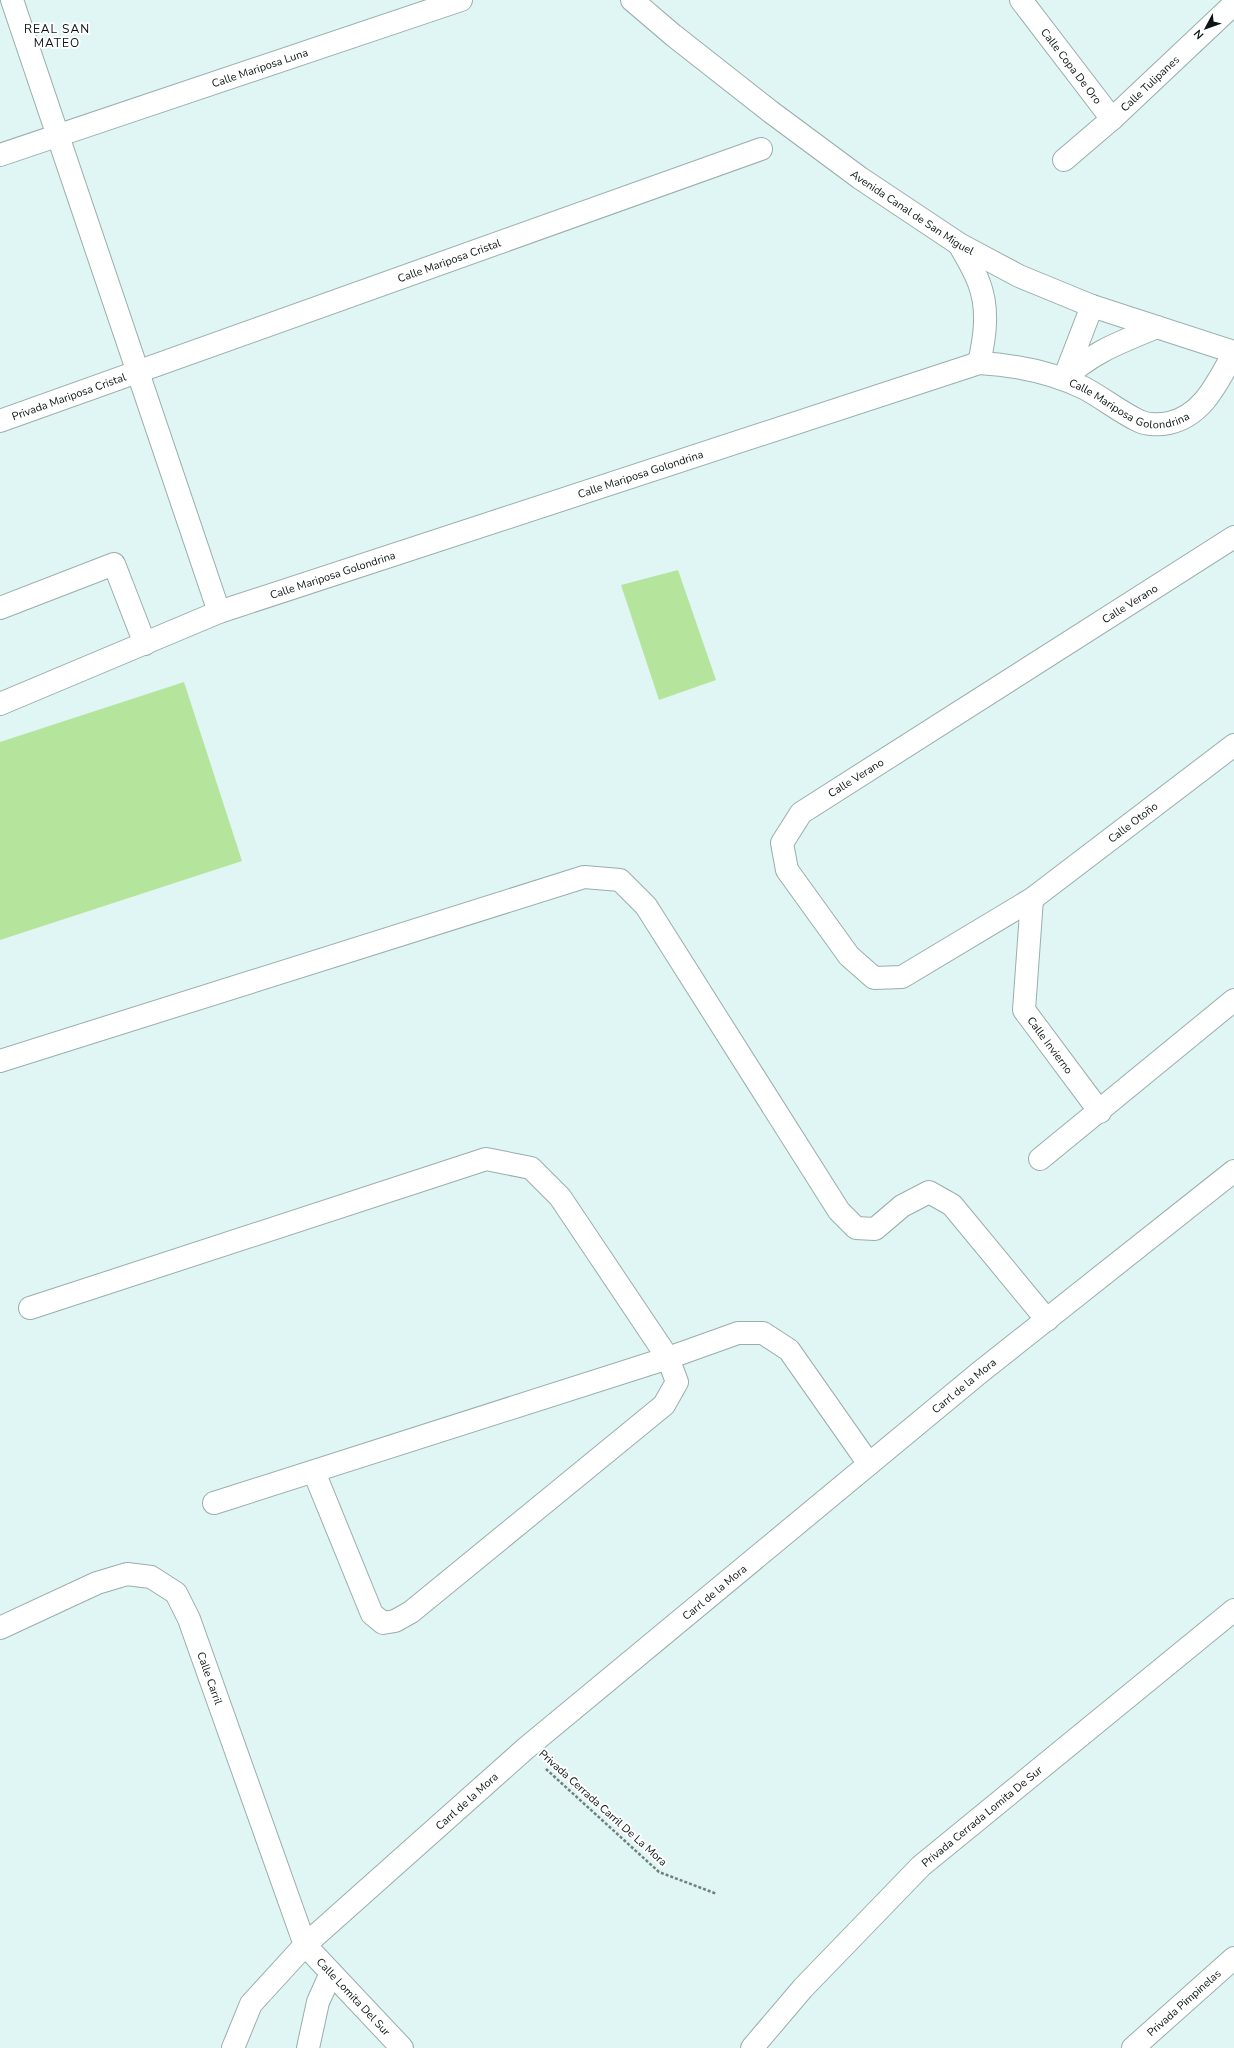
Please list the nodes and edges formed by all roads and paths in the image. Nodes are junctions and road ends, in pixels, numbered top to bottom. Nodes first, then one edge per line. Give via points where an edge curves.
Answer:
1 (12, 0) edge
2 (462, 0) edge
3 (632, 0) edge
4 (1004, 0) edge
5 (1234, 4) edge
6 (1026, 7) edge
7 (1112, 119) junction
8 (58, 136) junction
9 (761, 149) dead end
10 (0, 155) edge
11 (1064, 160) dead end
12 (959, 244) junction
13 (1092, 306) junction
14 (1157, 327) junction
15 (1234, 352) edge
16 (979, 363) junction
17 (138, 372) junction
18 (1064, 379) junction
19 (0, 422) edge
20 (1234, 537) edge
21 (0, 608) edge
22 (219, 612) junction
23 (145, 644) junction
24 (0, 704) edge
25 (1234, 745) edge
26 (1032, 898) junction
27 (1234, 1000) edge
28 (0, 1061) edge
29 (1100, 1112) junction
30 (1040, 1159) dead end
31 (1234, 1171) edge
32 (30, 1308) dead end
33 (1047, 1320) junction
34 (668, 1358) junction
35 (870, 1464) junction
36 (314, 1472) junction
37 (214, 1503) dead end
38 (1234, 1610) edge
39 (0, 1628) edge
40 (525, 1749) junction
41 (717, 1894) dead end
42 (305, 1945) junction
43 (1234, 1958) edge
44 (331, 1973) junction
45 (233, 2048) edge
46 (308, 2048) edge
47 (402, 2048) edge
48 (752, 2048) edge
49 (1133, 2048) edge

1 - 8 street
2 - 8 street, Calle Mariposa Luna
3 - 12 street, Avenida Canal de San Miguel via 673,36 771,112 860,178
4 - 6 street, Calle Copa De Oro
5 - 7 street, Calle Tulipanes
6 - 7 street, Calle Copa De Oro
7 - 11 street, Calle Tulipanes
8 - 10 street, Calle Mariposa Luna
8 - 17 street
9 - 17 street, Calle Mariposa Cristal
12 - 13 street, Avenida Canal de San Miguel via 1019,276
12 - 16 street via 980,283 985,311 985,337
13 - 14 street, Avenida Canal de San Miguel
13 - 18 street, Calle Mariposa Golondrina
14 - 15 street, Avenida Canal de San Miguel
14 - 18 street, Calle Mariposa Golondrina via 1095,354
15 - 18 street, Calle Mariposa Golondrina via 1202,406 1180,420 1162,424 1140,422 1085,388
16 - 18 street, Calle Mariposa Golondrina via 1023,367
16 - 22 street, Calle Mariposa Golondrina
17 - 19 street, Privada Mariposa Cristal
17 - 22 street
20 - 26 street, Calle Verano via 801,813 782,843 787,870 849,956 874,978 902,977
21 - 23 street via 114,564
22 - 23 street, Calle Mariposa Golondrina
23 - 24 street
25 - 26 street, Calle Otoño
26 - 29 street, Calle Invierno via 1024,1010
27 - 29 street
28 - 33 street via 584,877 620,880 646,906 839,1211 856,1228 875,1229 902,1206 929,1192 952,1205
29 - 30 street
31 - 33 street, Carrl de la Mora
32 - 34 street via 486,1159 531,1168 560,1197
33 - 35 street, Carrl de la Mora
34 - 35 street via 738,1333 763,1333 789,1350
34 - 36 street
34 - 36 street via 677,1382 664,1405 411,1612 395,1621 383,1623 372,1614
35 - 40 street, Carrl de la Mora
36 - 37 street
38 - 48 street, Privada Cerrada Lomita De Sur via 921,1866 803,1988
39 - 42 street, Calle Carril via 97,1583 127,1574 151,1577 176,1593 190,1619
40 - 41 path, Privada Cerrada Carril De La Mora via 659,1872
40 - 42 street, Carrl de la Mora
42 - 44 street, Calle Lomita Del Sur
42 - 45 street, Carrl de la Mora via 251,2004
43 - 49 street, Privada Pimpinelas
44 - 46 street via 318,2002
44 - 47 street, Calle Lomita Del Sur

